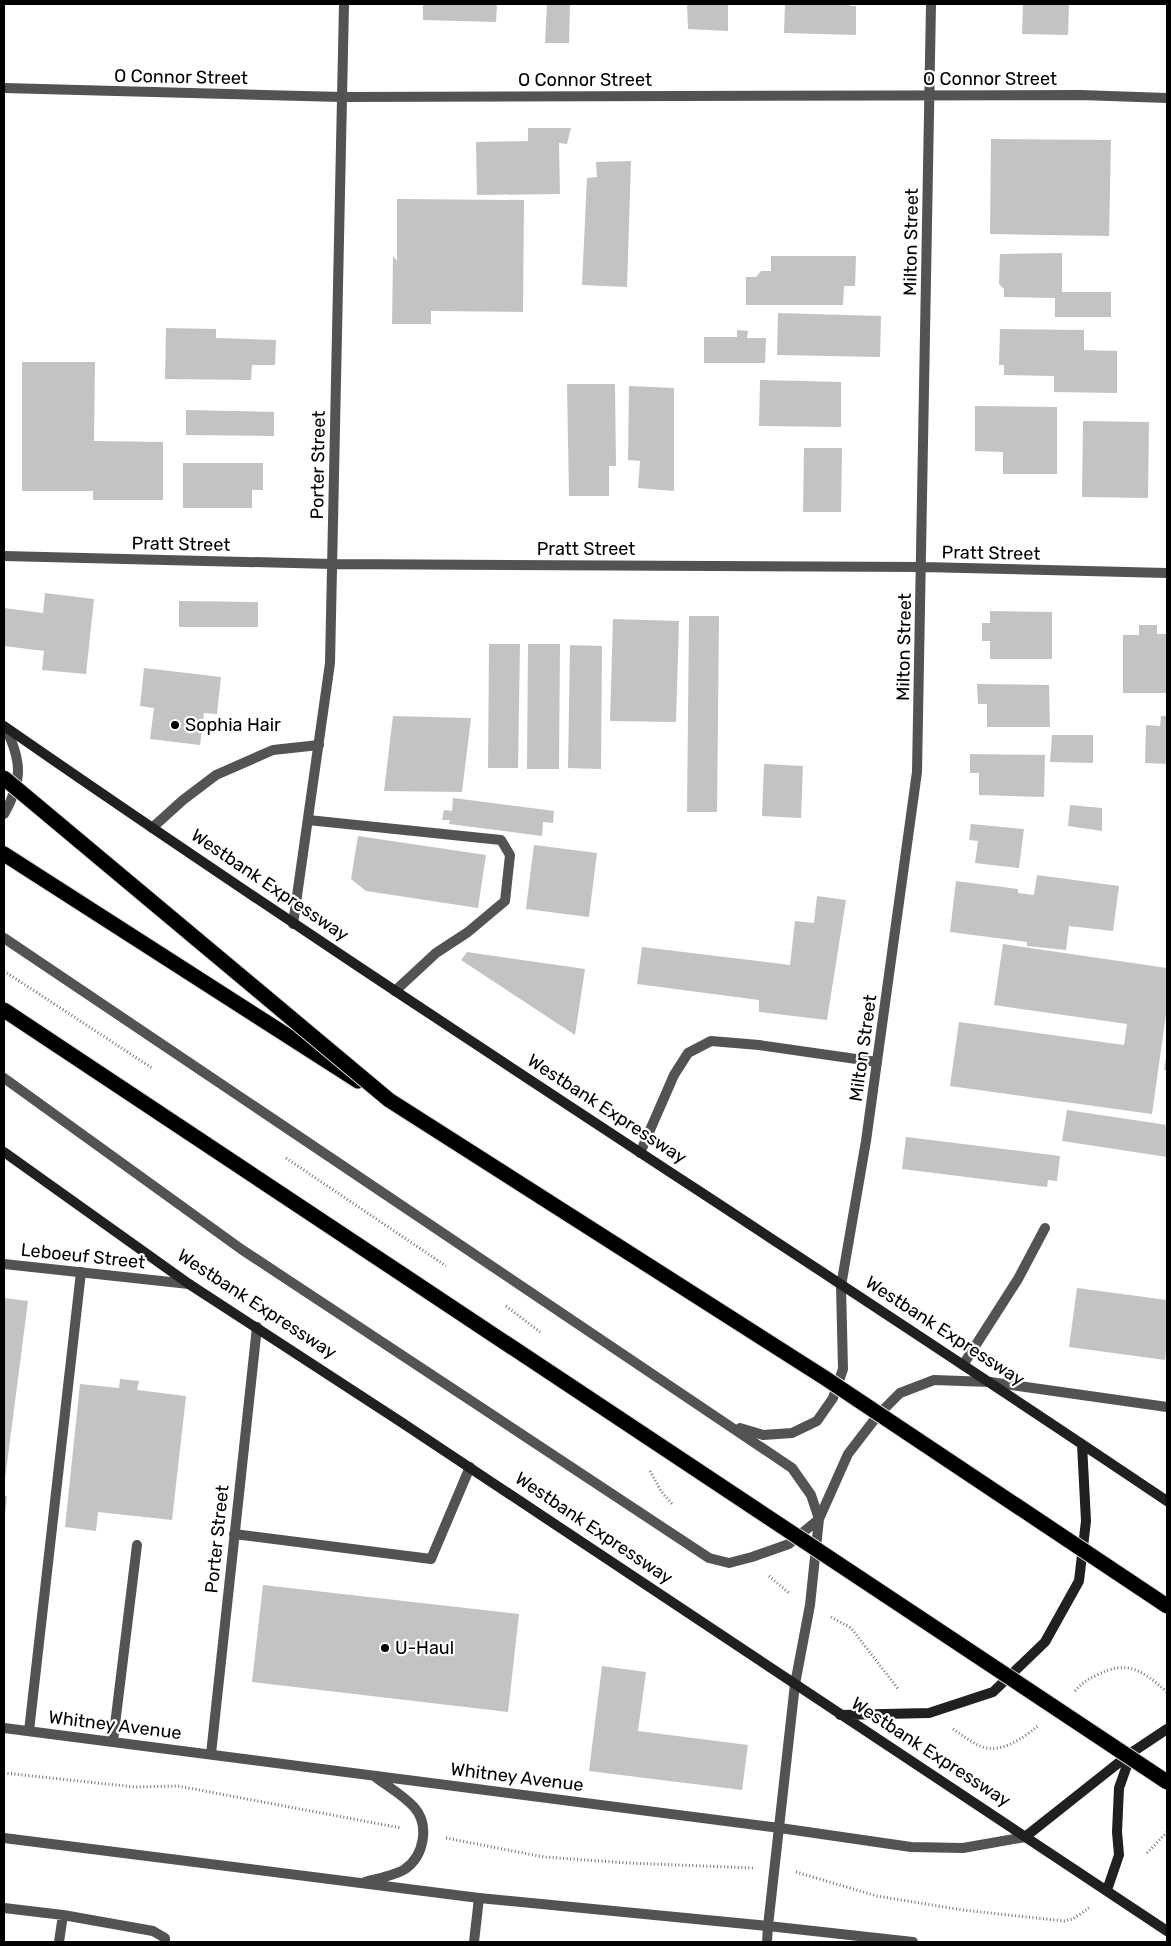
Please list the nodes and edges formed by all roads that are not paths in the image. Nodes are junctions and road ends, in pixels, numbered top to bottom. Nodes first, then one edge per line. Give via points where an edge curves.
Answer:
1 (344, 4) edge
2 (931, 4) edge
3 (4, 88) edge
4 (930, 96) junction
5 (342, 97) junction
6 (1167, 98) edge
7 (4, 556) edge
8 (332, 564) junction
9 (922, 567) junction
10 (1167, 573) edge
11 (4, 727) edge
12 (319, 745) junction
13 (4, 778) edge
14 (4, 814) edge
15 (308, 820) junction
16 (152, 828) junction
17 (4, 854) edge
18 (293, 924) junction
19 (4, 938) edge
20 (395, 991) junction
21 (4, 1010) edge
22 (877, 1062) junction
23 (4, 1078) edge
24 (389, 1100) junction
25 (4, 1152) edge
26 (640, 1153) junction
27 (1045, 1228) dead end
28 (4, 1264) edge
29 (81, 1272) junction
30 (189, 1284) junction
31 (841, 1286) junction
32 (257, 1327) junction
33 (963, 1365) junction
34 (990, 1382) junction
35 (1167, 1407) edge
36 (731, 1426) junction
37 (1082, 1444) junction
38 (470, 1467) junction
39 (1167, 1502) edge
40 (819, 1519) junction
41 (234, 1534) junction
42 (137, 1545) dead end
43 (1167, 1606) edge
44 (794, 1684) junction
45 (840, 1714) junction
46 (4, 1728) edge
47 (1167, 1729) edge
48 (29, 1731) junction
49 (113, 1742) junction
50 (1132, 1753) junction
51 (211, 1754) junction
52 (373, 1775) junction
53 (1167, 1782) edge
54 (780, 1828) junction
55 (1026, 1837) junction
56 (4, 1838) edge
57 (362, 1884) junction
58 (1107, 1890) junction
59 (479, 1898) junction
60 (4, 1908) edge
61 (63, 1915) junction
62 (768, 1926) junction
63 (1167, 1931) edge
64 (60, 1942) edge
65 (165, 1942) edge
66 (474, 1942) edge
67 (767, 1942) edge
68 (912, 1942) edge

1 - 5 street, Porter Street
2 - 4 street, Milton Street
3 - 5 street, O Connor Street
4 - 5 street, O Connor Street
4 - 6 street, O Connor Street
4 - 9 street, Milton Street
5 - 8 street, Porter Street
7 - 8 street, Pratt Street
8 - 9 street, Pratt Street
8 - 12 street, Porter Street via 330,663
9 - 10 street, Pratt Street
9 - 22 street, Milton Street via 917,772
11 - 14 street via 15,747 19,768 14,796
11 - 16 main road, Westbank Expressway
12 - 15 street, Porter Street
12 - 16 street via 273,750 216,775
13 - 24 highway, bridge
15 - 18 street, Porter Street
15 - 20 street via 501,840 510,855 505,901 436,953
16 - 18 main road, Westbank Expressway
17 - 24 highway, bridge
18 - 20 main road, Westbank Expressway
19 - 36 street
20 - 26 main road, Westbank Expressway
21 - 53 highway, bridge
22 - 26 street via 711,1041 688,1053 674,1075
22 - 31 street, Milton Street
23 - 40 street via 240,1249 710,1558 729,1563 762,1554 789,1544
24 - 43 highway, bridge via 824,1378
25 - 30 main road, Westbank Expressway
26 - 31 main road, Westbank Expressway
27 - 33 street via 1018,1279
28 - 29 street, Leboeuf Street
29 - 30 street, Leboeuf Street
29 - 48 street
30 - 32 main road, Westbank Expressway
31 - 33 main road, Westbank Expressway
31 - 36 street, Milton Street via 843,1369 833,1398 817,1421 792,1433 763,1435
32 - 38 main road, Westbank Expressway
32 - 41 street, Porter Street
33 - 34 main road, Westbank Expressway
34 - 35 street
34 - 37 main road, Westbank Expressway
34 - 40 street via 934,1380 900,1393 848,1454
36 - 40 street via 792,1468 811,1495
37 - 39 main road, Westbank Expressway
37 - 45 main road via 1086,1521 1079,1581 1045,1642 993,1692 929,1713
38 - 41 street via 431,1559
38 - 44 main road, Westbank Expressway
40 - 44 street via 810,1605
41 - 51 street, Porter Street
42 - 49 street
44 - 45 main road, Westbank Expressway
44 - 54 street
45 - 55 main road, Westbank Expressway
46 - 48 street, Whitney Avenue
47 - 50 main road
48 - 49 street, Whitney Avenue
49 - 51 street, Whitney Avenue
50 - 55 main road
50 - 58 main road via 1119,1788 1119,1855
51 - 52 street, Whitney Avenue
52 - 54 street, Whitney Avenue
52 - 57 street via 414,1808 422,1821 423,1839 418,1855 405,1870
54 - 55 street, Whitney Avenue via 911,1847 963,1848
54 - 62 street
55 - 58 main road, Westbank Expressway
56 - 57 street
57 - 59 street
58 - 63 main road, Westbank Expressway
59 - 62 street
59 - 66 street
60 - 61 street
61 - 64 street
61 - 65 street via 153,1931 165,1938
62 - 67 street
62 - 68 street

